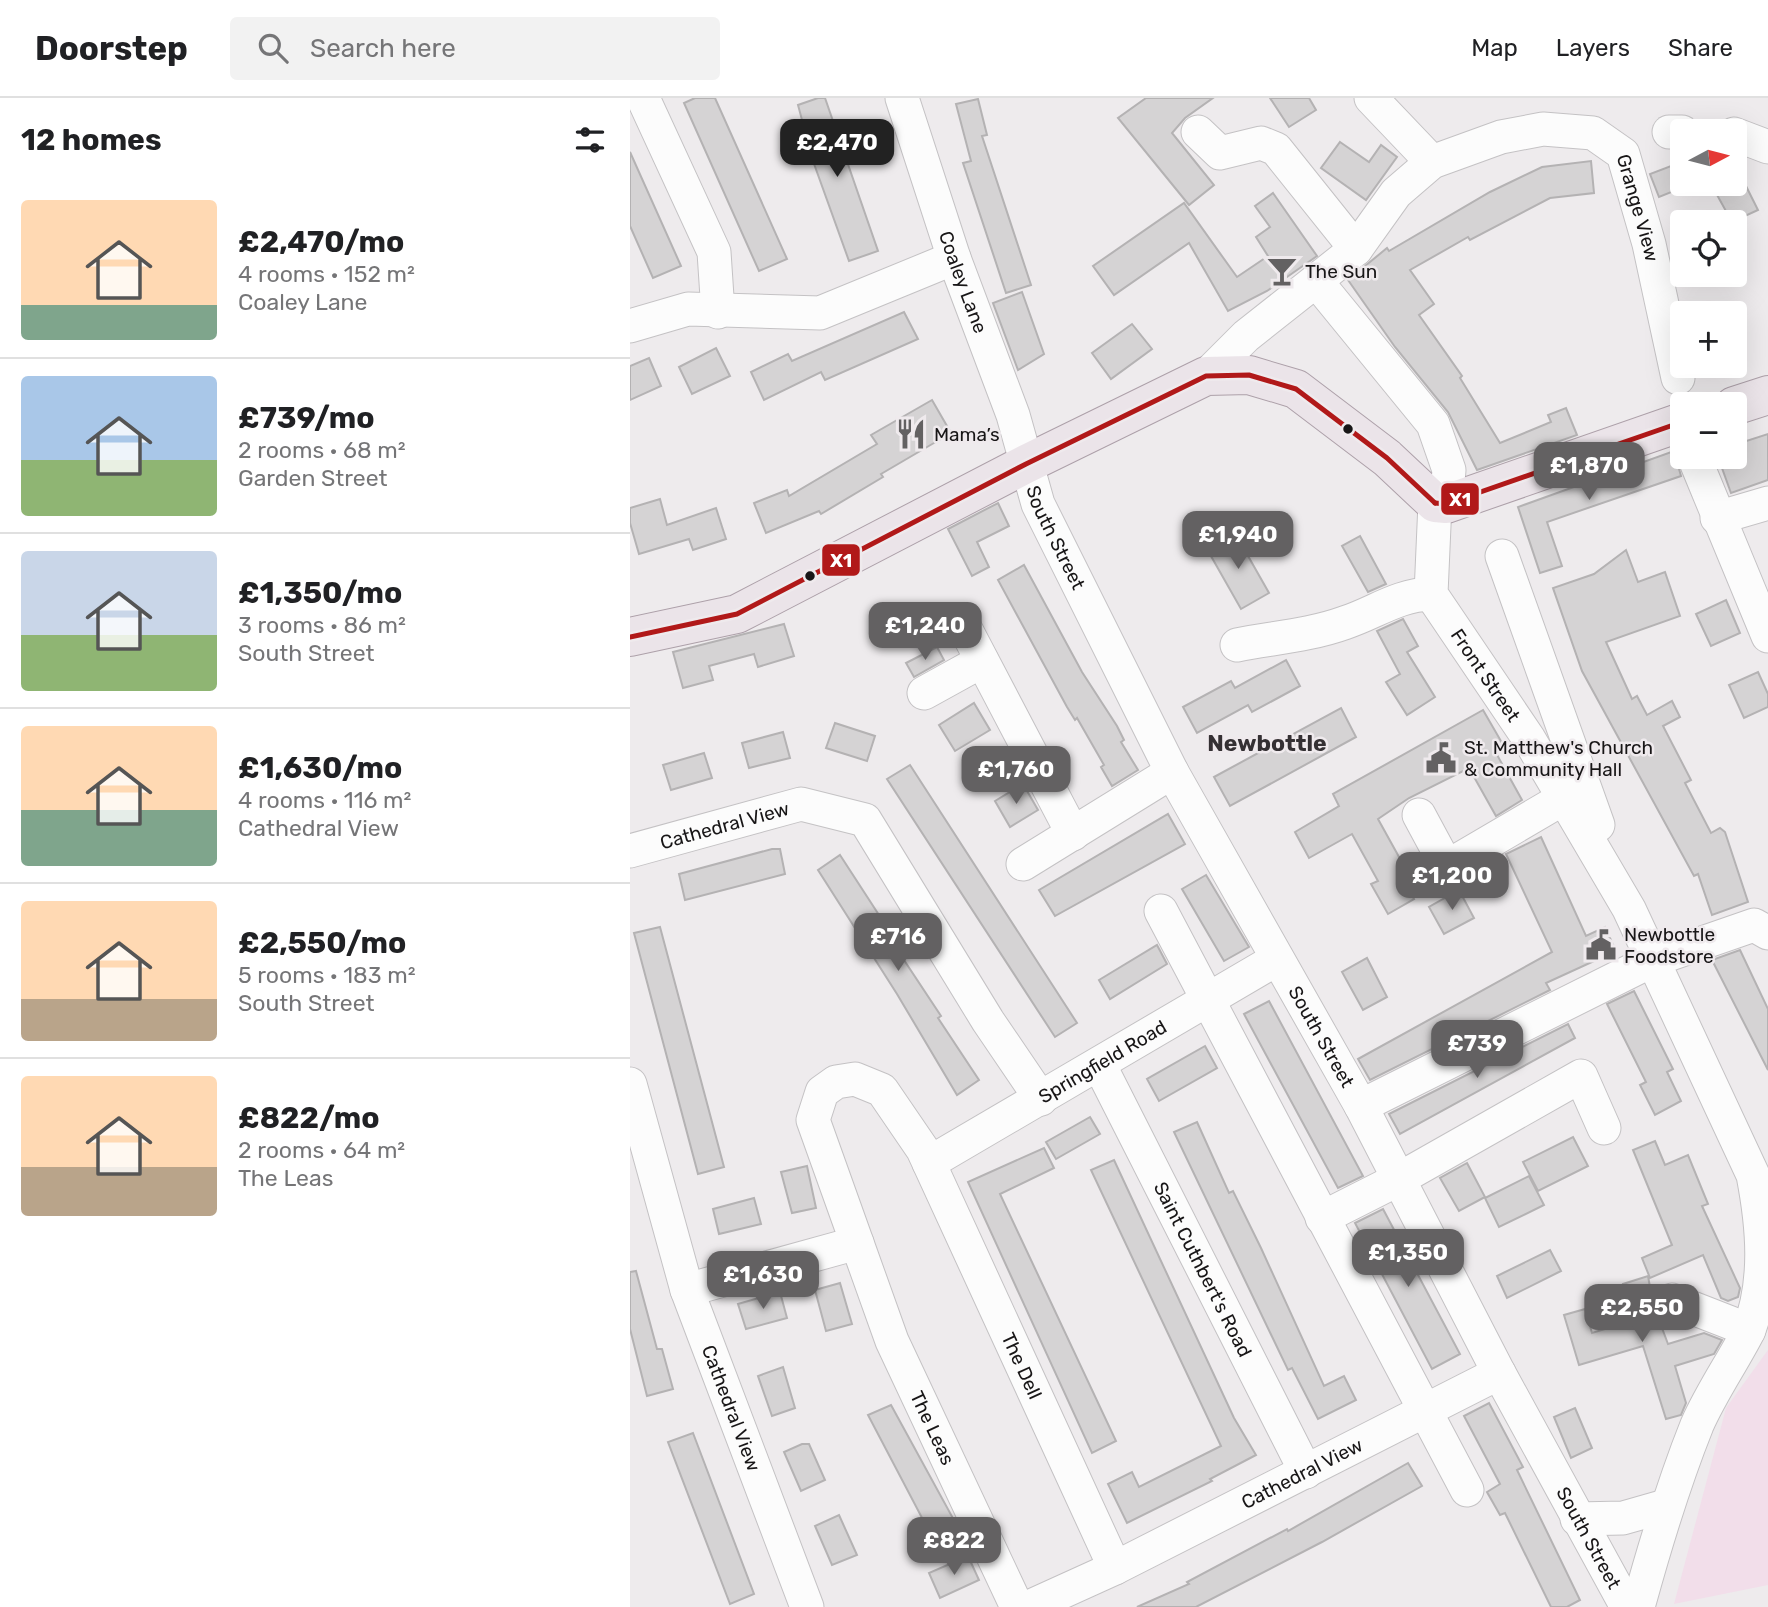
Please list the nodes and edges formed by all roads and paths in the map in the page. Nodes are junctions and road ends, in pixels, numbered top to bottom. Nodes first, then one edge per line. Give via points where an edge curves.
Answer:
1 (643, 98) edge
2 (902, 98) edge
3 (1371, 98) edge
4 (1198, 132) dead end
5 (1747, 139) edge
6 (1768, 147) edge
7 (1432, 162) junction
8 (1363, 241) junction
9 (954, 258) junction
10 (1317, 282) junction
11 (718, 312) junction
12 (630, 326) edge
13 (1670, 341) edge
14 (1206, 376) junction
15 (1768, 395) edge
16 (1747, 402) edge
17 (1670, 427) edge
18 (1026, 464) junction
19 (1699, 469) edge
20 (1441, 503) junction
21 (1768, 503) edge
22 (1717, 518) junction
23 (1502, 556) dead end
24 (1431, 594) junction
25 (964, 626) dead end
26 (1768, 636) edge
27 (630, 637) edge
28 (1237, 645) dead end
29 (982, 661) junction
30 (924, 693) dead end
31 (1172, 772) junction
32 (1564, 798) junction
33 (1419, 815) dead end
34 (1073, 834) junction
35 (630, 851) edge
36 (1023, 864) dead end
37 (1629, 909) junction
38 (1161, 911) dead end
39 (1768, 933) edge
40 (1278, 959) junction
41 (1653, 960) junction
42 (1209, 1000) junction
43 (1100, 1066) junction
44 (630, 1084) edge
45 (1041, 1099) junction
46 (1361, 1106) junction
47 (1604, 1128) dead end
48 (929, 1163) junction
49 (1399, 1179) junction
50 (1322, 1218) junction
51 (857, 1243) junction
52 (1766, 1262) edge
53 (687, 1290) junction
54 (1672, 1300) dead end
55 (1749, 1330) junction
56 (1499, 1373) junction
57 (1426, 1410) junction
58 (1306, 1472) junction
59 (1467, 1490) dead end
60 (1665, 1506) junction
61 (1577, 1519) junction
62 (1115, 1568) junction
63 (807, 1607) edge
64 (1017, 1607) edge
65 (1029, 1607) edge
66 (1627, 1607) edge
67 (1638, 1607) edge

1 - 11 street via 714,252
2 - 9 street, Coaley Lane
3 - 7 street
4 - 8 street via 1220,153 1261,143 1276,149
5 - 6 street
7 - 8 street, Grange View via 1396,193
7 - 13 street, Grange View via 1501,136 1543,129 1592,133 1623,154
8 - 10 street, Grange View
9 - 11 street via 820,313
9 - 18 street, Coaley Lane via 1013,415
10 - 14 street, Grange View via 1246,336
10 - 20 street via 1433,424 1449,470
11 - 12 street via 688,309
14 - 18 main road
14 - 20 main road via 1249,375 1296,389
15 - 16 main road
17 - 20 main road
18 - 27 main road via 737,614
18 - 31 street, South Street via 1038,504
19 - 22 street
20 - 24 street
21 - 22 street
22 - 26 street
23 - 37 street, Front Street
24 - 28 street via 1412,594 1344,623
24 - 32 street, Front Street
25 - 29 street
29 - 30 street
29 - 34 street
31 - 34 street
31 - 40 street, South Street
32 - 33 street via 1436,873
32 - 37 street, Front Street
34 - 36 street
35 - 45 street, Cathedral View via 801,804 865,820
37 - 41 street, Front Street
38 - 42 street
39 - 41 street via 1754,925
40 - 42 street, Springfield Road
40 - 46 street, South Street
41 - 46 street
41 - 52 street, Front Street via 1753,1175
42 - 43 street, Springfield Road
42 - 50 street
43 - 45 street, Springfield Road
43 - 58 street, Saint Cuthbert's Road
44 - 53 street, Cathedral View
45 - 48 street, Springfield Road
46 - 49 street, South Street
47 - 49 street via 1581,1076
48 - 51 street, The Dell via 882,1090 855,1079 836,1082 822,1092 813,1120
48 - 62 street, The Dell
49 - 50 street
49 - 56 street, South Street
50 - 57 street
51 - 53 street
51 - 64 street, The Leas via 892,1341
52 - 55 street, Front Street
53 - 63 street, Cathedral View
54 - 55 street
55 - 60 street, Front Street via 1699,1422
56 - 57 street, Cathedral View
56 - 61 street, South Street
57 - 58 street, Cathedral View
57 - 59 street
58 - 62 street, Cathedral View
60 - 61 street via 1623,1518
60 - 67 street, Front Street
61 - 66 street, South Street
62 - 65 street, Cathedral View

